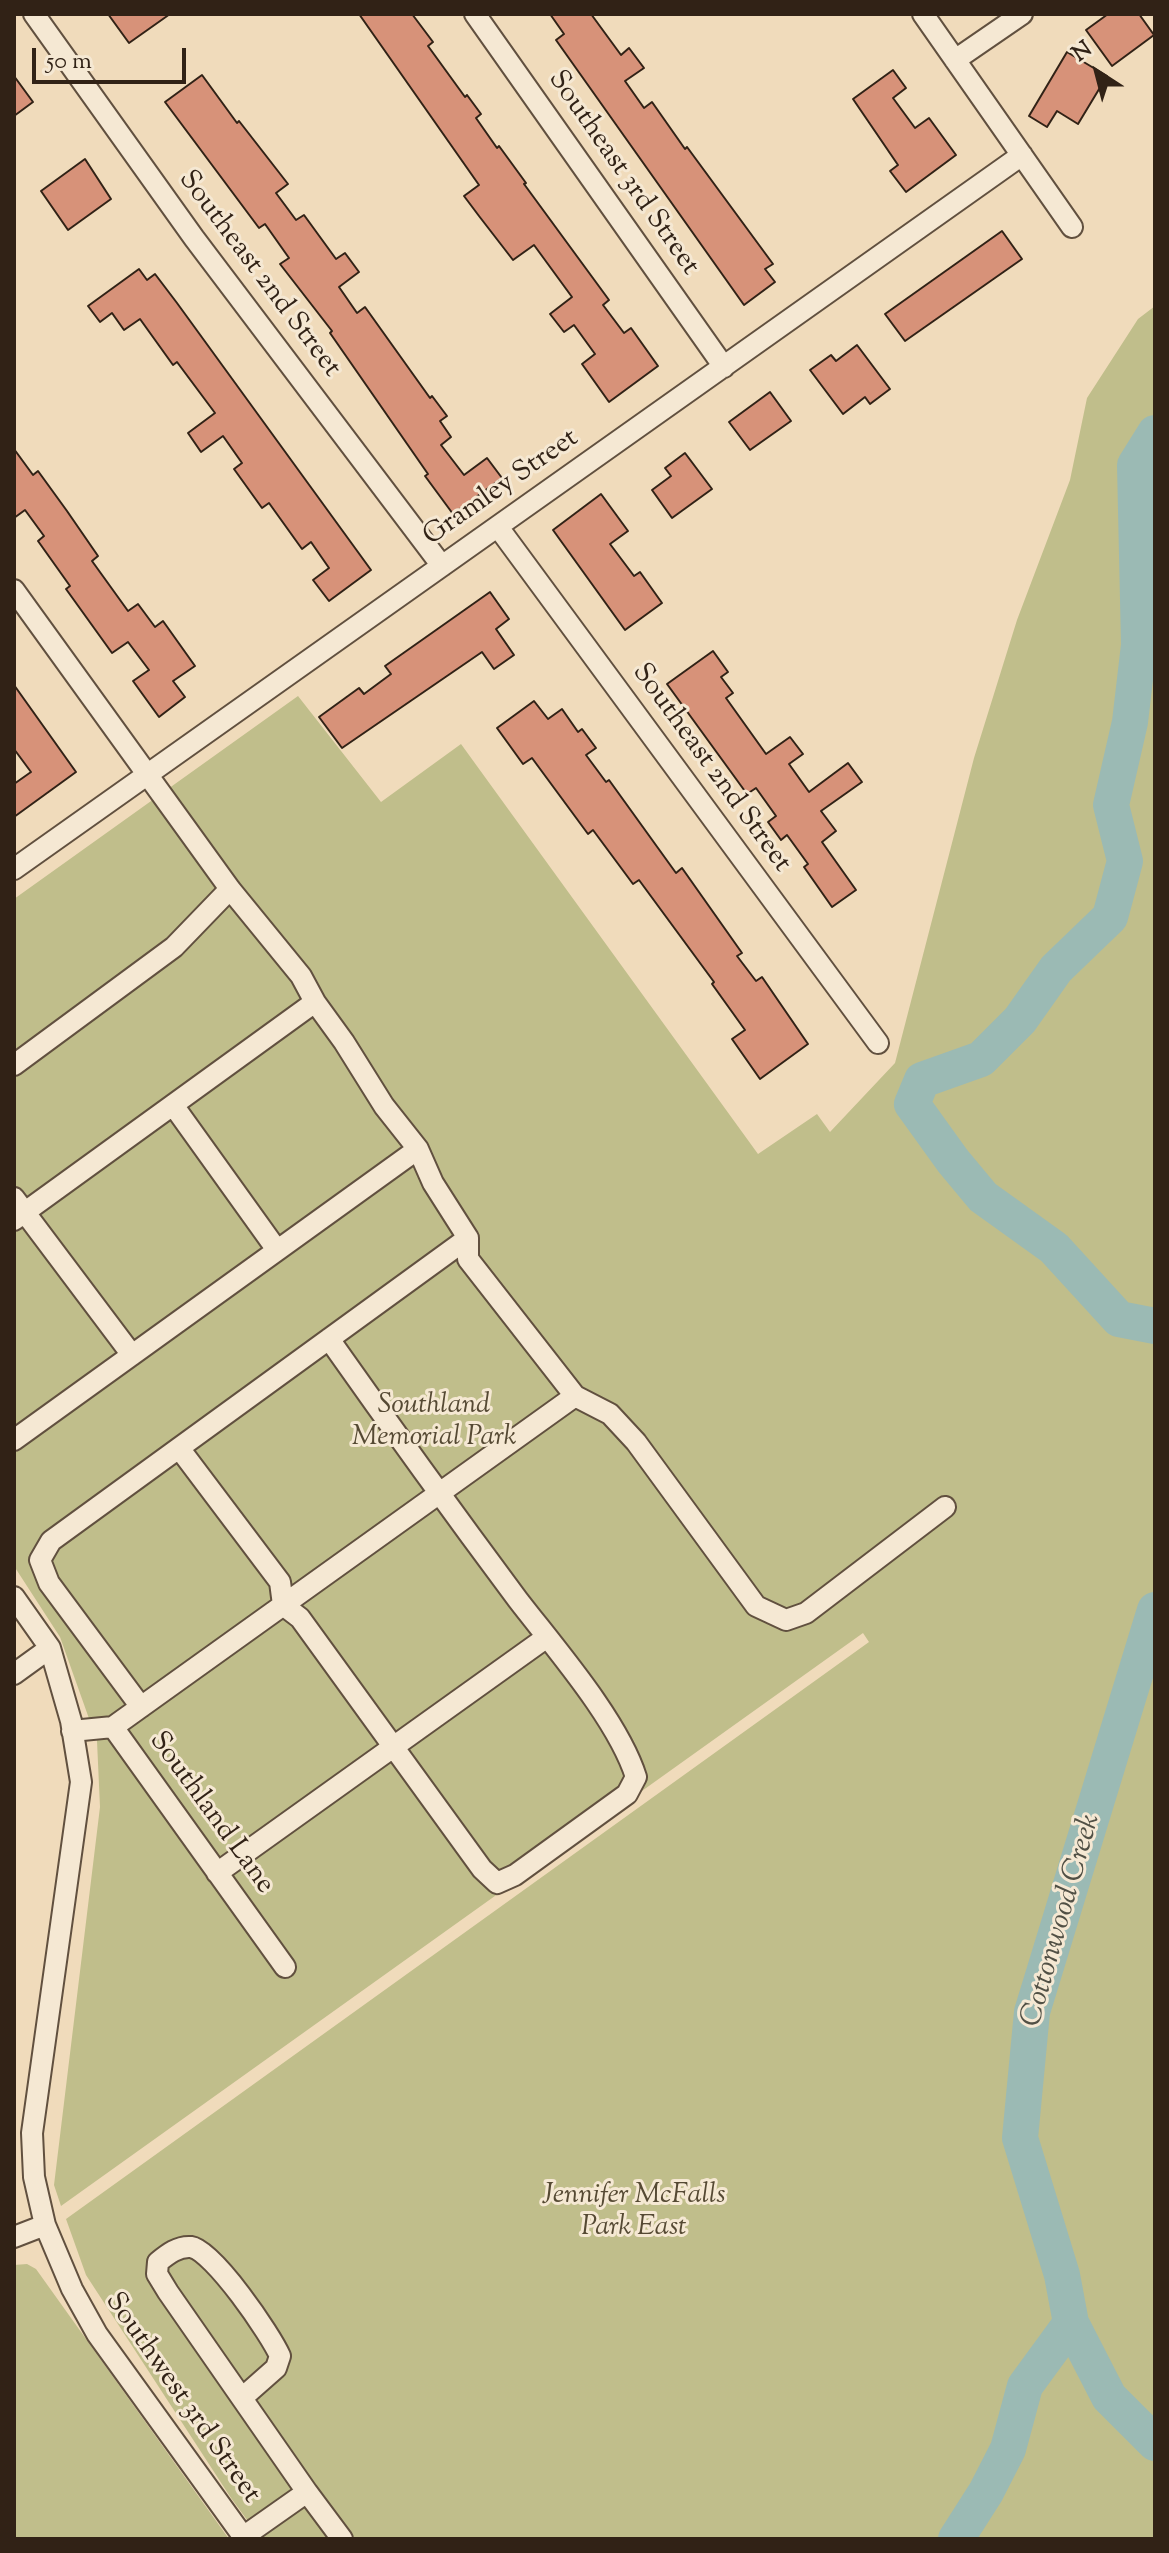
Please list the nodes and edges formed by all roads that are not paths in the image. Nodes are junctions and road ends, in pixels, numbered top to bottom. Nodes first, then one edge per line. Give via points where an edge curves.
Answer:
1 (34, 14) edge
2 (475, 14) edge
3 (923, 14) edge
4 (1022, 14) edge
5 (955, 60) junction
6 (1022, 155) junction
7 (1072, 227) dead end
8 (724, 367) junction
9 (498, 527) junction
10 (442, 566) junction
11 (14, 590) edge
12 (147, 776) junction
13 (14, 869) edge
14 (230, 889) junction
15 (315, 1002) junction
16 (878, 1043) dead end
17 (14, 1065) edge
18 (173, 1105) junction
19 (418, 1149) junction
20 (18, 1210) edge
21 (468, 1238) junction
22 (277, 1250) junction
23 (329, 1339) junction
24 (132, 1355) junction
25 (575, 1396) junction
26 (14, 1440) edge
27 (179, 1448) junction
28 (439, 1494) junction
29 (945, 1507) dead end
30 (14, 1597) edge
31 (283, 1605) junction
32 (547, 1637) junction
33 (50, 1648) junction
34 (14, 1674) edge
35 (141, 1707) junction
36 (113, 1727) junction
37 (72, 1731) junction
38 (394, 1747) junction
39 (217, 1873) junction
40 (285, 1967) dead end
41 (45, 2225) junction
42 (14, 2237) edge
43 (242, 2398) junction
44 (307, 2492) junction
45 (244, 2538) edge
46 (342, 2539) edge

1 - 10 street, Southeast 2nd Street via 194,238
2 - 8 street, Southeast 3rd Street
3 - 5 street
4 - 5 street
5 - 6 street
6 - 7 street
6 - 8 street, Gramley Street
8 - 9 street, Gramley Street
9 - 10 street, Gramley Street
9 - 16 street, Southeast 2nd Street
10 - 12 street, Gramley Street
11 - 12 street
12 - 13 street, Gramley Street
12 - 14 street
14 - 15 street via 301,976
14 - 17 street via 174,947
15 - 18 street
15 - 19 street
18 - 20 street
18 - 22 street
19 - 21 street
19 - 22 street
20 - 24 street
21 - 23 street
21 - 25 street via 468,1259
22 - 24 street
23 - 27 street
23 - 28 street
24 - 26 street
25 - 28 street
25 - 29 street via 610,1414 677,1495 756,1606 786,1620 806,1613
27 - 31 street via 280,1582
27 - 35 street via 51,1541 40,1560 49,1583
28 - 31 street
28 - 32 street
30 - 33 street, Southwest 3rd Street
31 - 35 street
31 - 38 street via 300,1618
32 - 38 street
32 - 38 street via 629,1756 636,1777 627,1794 515,1875 497,1883 482,1869
33 - 34 street
33 - 37 street, Southwest 3rd Street
35 - 36 street
36 - 37 street, Southland Lane
36 - 39 street, Southland Lane
37 - 41 street, Southwest 3rd Street via 81,1782 32,2133 34,2177
38 - 39 street
39 - 40 street, Southland Lane
41 - 42 street
41 - 45 street, Southwest 3rd Street via 97,2334
43 - 43 street via 157,2274 158,2262 174,2250 193,2247 210,2258 272,2338 280,2356 276,2368
43 - 44 street
44 - 45 street
44 - 46 street

